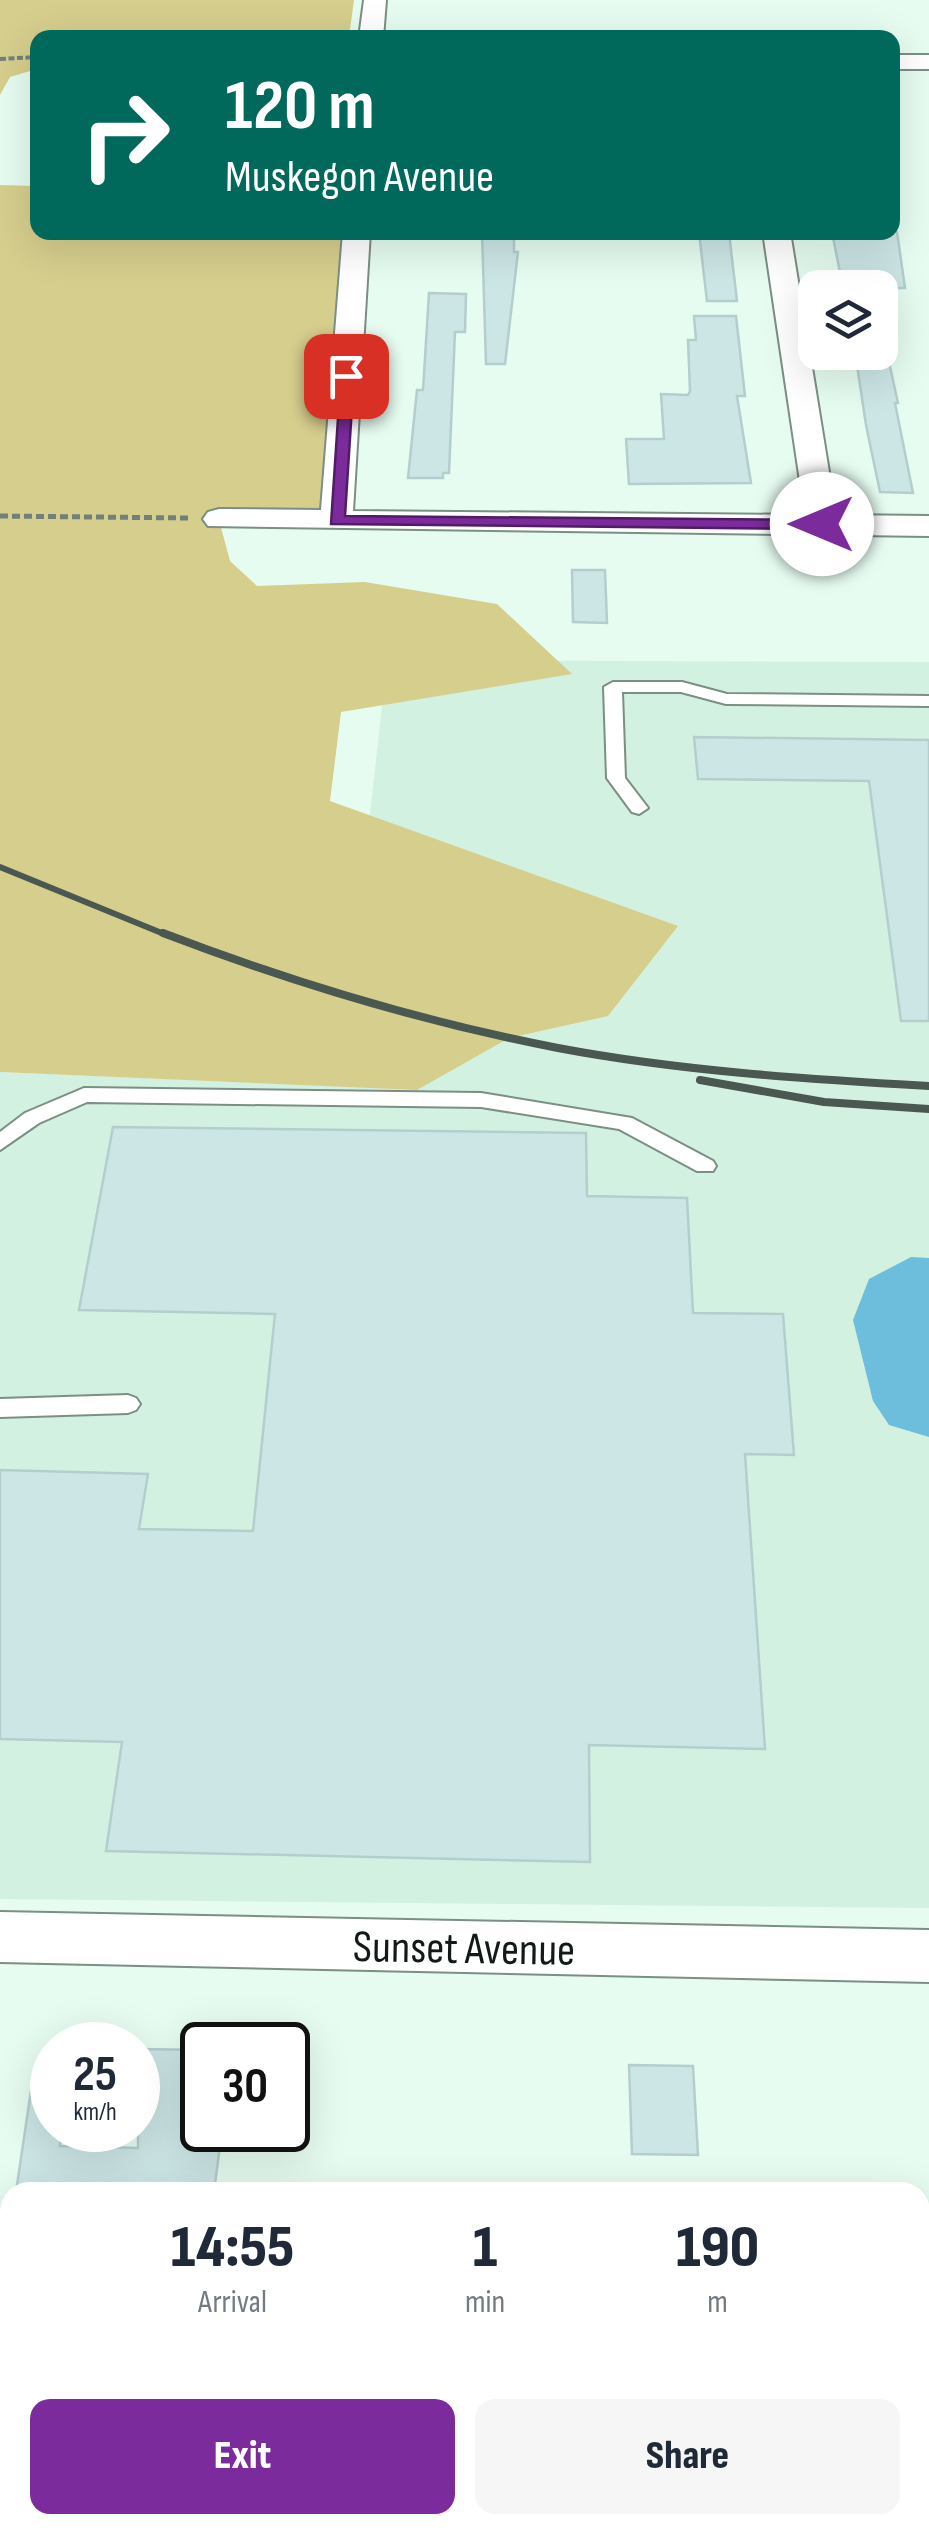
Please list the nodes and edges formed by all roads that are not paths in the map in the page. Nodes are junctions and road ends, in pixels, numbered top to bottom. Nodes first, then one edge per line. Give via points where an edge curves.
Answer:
1 (375, 0) edge
2 (372, 30) edge
3 (900, 62) edge
4 (929, 62) edge
5 (356, 240) edge
6 (777, 240) edge
7 (219, 518) road end
8 (336, 520) junction
9 (822, 524) junction
10 (929, 526) edge
11 (929, 701) edge
12 (639, 808) dead end
13 (0, 1142) edge
14 (705, 1166) dead end
15 (128, 1404) dead end
16 (0, 1408) edge
17 (0, 1938) edge
18 (929, 1956) edge

1 - 2 street
3 - 4 street
5 - 8 street
6 - 9 street
7 - 8 street
8 - 9 street
9 - 10 street
11 - 12 lane via 726,699 682,687 613,686 616,778
13 - 14 lane via 32,1118 84,1095 481,1100 624,1123
15 - 16 lane
17 - 18 street, Sunset Avenue

